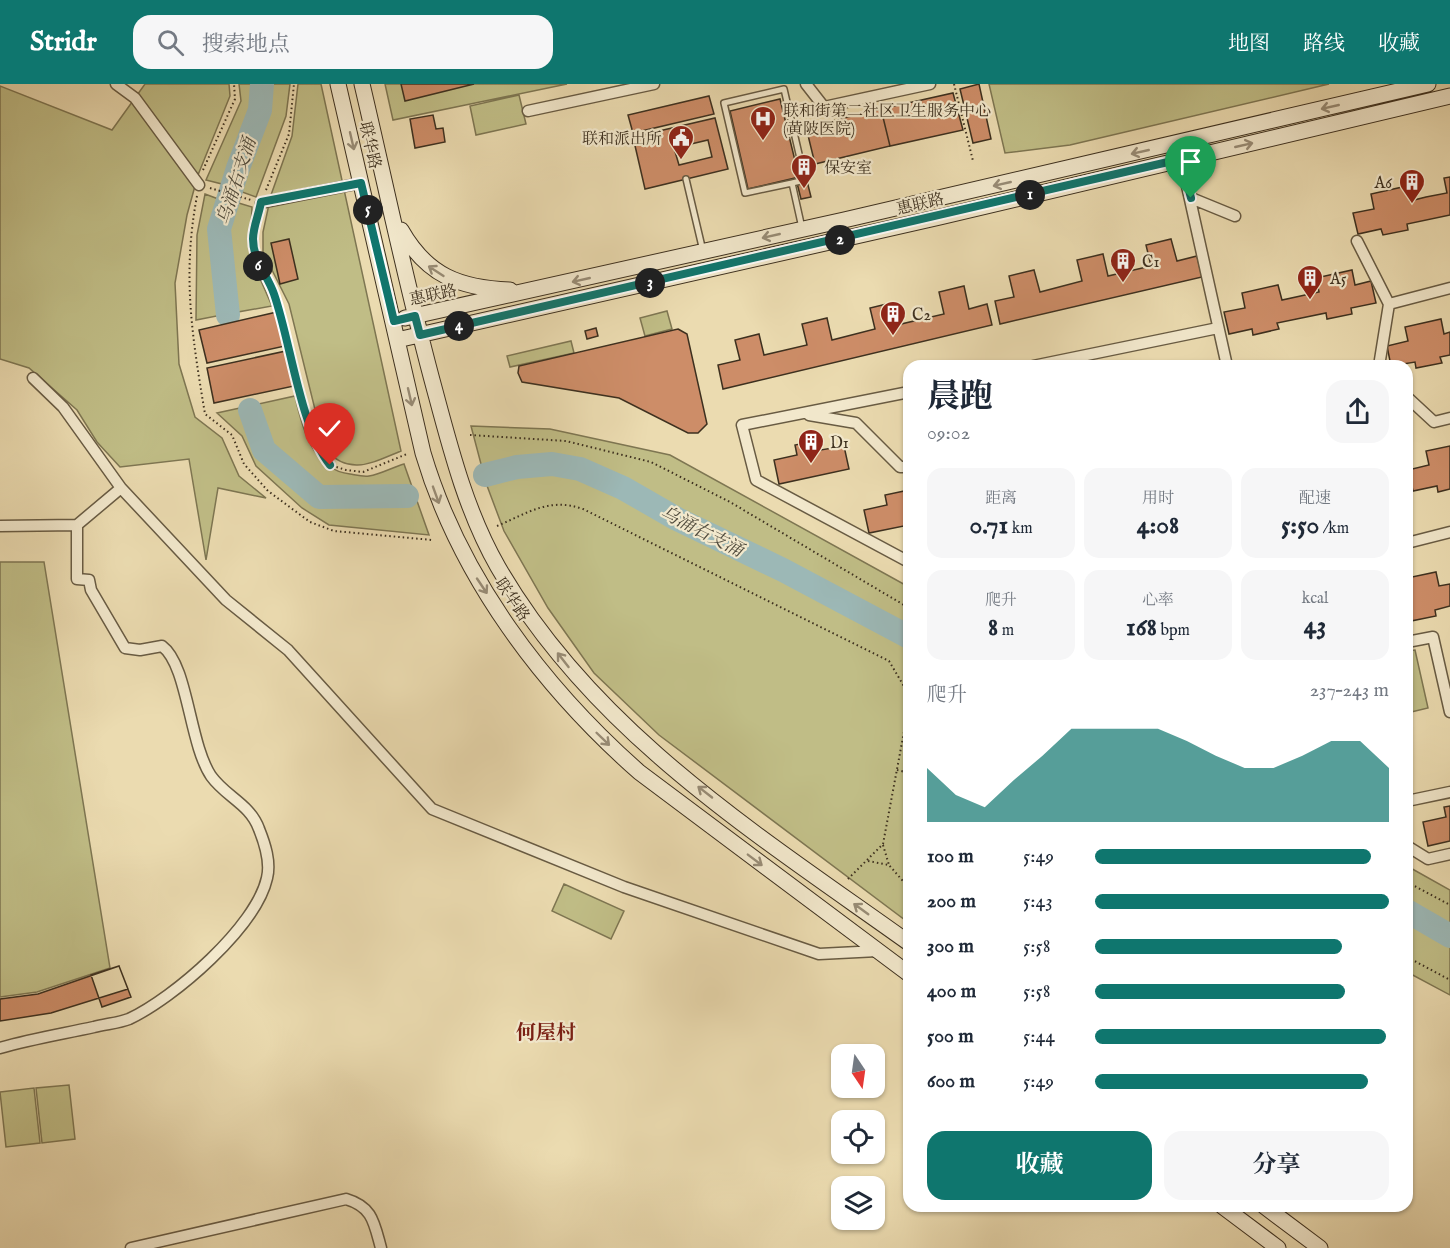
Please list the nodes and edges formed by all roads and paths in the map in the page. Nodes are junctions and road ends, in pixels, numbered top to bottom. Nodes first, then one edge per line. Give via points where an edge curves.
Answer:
1 (116, 84) edge
2 (234, 84) edge
3 (294, 84) edge
4 (338, 84) edge
5 (362, 84) edge
6 (654, 84) edge
7 (806, 84) edge
8 (930, 84) edge
9 (954, 84) edge
10 (1428, 84) edge
11 (1447, 98) edge
12 (528, 111) dead end
13 (1181, 159) junction
14 (973, 161) dead end
15 (686, 179) dead end
16 (361, 183) junction
17 (792, 183) junction
18 (204, 186) junction
19 (1191, 198) junction
20 (261, 202) junction
21 (1235, 216) dead end
22 (394, 217) junction
23 (802, 229) junction
24 (1358, 241) dead end
25 (704, 252) junction
26 (1450, 288) edge
27 (532, 291) junction
28 (1389, 304) junction
29 (415, 316) junction
30 (394, 321) junction
31 (1218, 328) junction
32 (420, 335) junction
33 (398, 340) junction
34 (1063, 360) edge
35 (1226, 360) edge
36 (1380, 360) edge
37 (33, 378) dead end
38 (903, 393) edge
39 (1413, 403) edge
40 (803, 413) junction
41 (1450, 418) edge
42 (470, 435) dead end
43 (407, 454) dead end
44 (903, 467) edge
45 (121, 488) junction
46 (77, 525) junction
47 (0, 526) edge
48 (497, 526) dead end
49 (1450, 532) edge
50 (432, 540) dead end
51 (1413, 541) edge
52 (903, 559) edge
53 (903, 604) edge
54 (1413, 641) edge
55 (903, 685) edge
56 (1450, 711) edge
57 (903, 738) edge
58 (897, 770) junction
59 (903, 772) edge
60 (1450, 792) edge
61 (1413, 800) edge
62 (883, 844) junction
63 (1413, 850) edge
64 (1450, 854) edge
65 (868, 861) junction
66 (890, 866) junction
67 (903, 881) edge
68 (844, 882) dead end
69 (1413, 885) edge
70 (1450, 905) edge
71 (903, 939) edge
72 (878, 951) junction
73 (1413, 960) edge
74 (903, 970) edge
75 (1450, 980) edge
76 (0, 1048) edge
77 (1230, 1212) edge
78 (1272, 1212) edge
79 (131, 1248) edge
80 (381, 1248) edge
81 (1278, 1248) edge
82 (1320, 1248) edge

1 - 18 street via 135,98
2 - 18 path via 235,99
3 - 20 path via 289,134
4 -> 16 street, 联华路
5 - 22 street, 联华路
6 - 12 street
7 - 8 street via 824,107
9 - 14 path
10 -> 23 street, 惠联路
13 -> 11 street, 惠联路
13 - 19 street
13 - 32 street, 惠联路
15 - 25 lane
16 - 20 street
16 - 30 street, 联华路
17 - 17 lane via 744,193 724,103 783,89 805,180
17 - 23 lane
18 - 20 path
18 - 50 path via 191,225 190,323 205,414 232,435 244,464 268,491 310,522 334,531
19 - 21 street
19 - 31 street
20 - 43 path via 253,238 257,264 273,291 308,422 320,452 330,465 363,472
27 -> 22 street via 484,289 444,276 411,247
22 - 29 street, 联华路
23 -> 25 street, 惠联路
24 - 28 street
25 -> 27 street, 惠联路
26 - 28 street
27 - 29 street, 惠联路
28 - 36 street
29 - 30 street, 惠联路
29 - 32 street, 联华路
30 - 33 street, 联华路
31 - 34 street
31 - 35 street
32 - 33 street, 惠联路
71 -> 32 street, 联华路 via 629,732 571,669 498,567 479,528 450,445
33 -> 72 street, 联华路 via 423,453 453,536 470,567 557,690 639,772
37 - 45 street via 63,407
38 - 40 street
39 - 41 street via 1434,422
40 - 44 street via 856,423
40 - 52 street via 742,425 756,480
42 - 53 path via 566,441 651,462 730,502
45 - 46 street
45 - 72 street via 226,600 288,650 432,808 624,887 819,954
46 - 47 street
46 - 76 street via 77,579 89,580 125,648 162,646 171,652 192,732 211,776 245,805 259,827 267,854 267,878 245,923 187,981 128,1019
48 - 55 path via 550,504 583,509 889,661
49 - 51 street
54 - 56 street via 1432,637
57 - 58 path
58 - 59 path
58 - 62 path
60 - 61 street
62 - 65 path
62 - 66 path
63 - 64 street via 1428,859
65 - 66 path
65 - 68 path
66 - 67 path
69 - 70 path
72 - 74 street, 联华路
73 - 75 path
77 - 81 street
78 - 82 street
79 - 80 street via 346,1199 362,1204 372,1217

